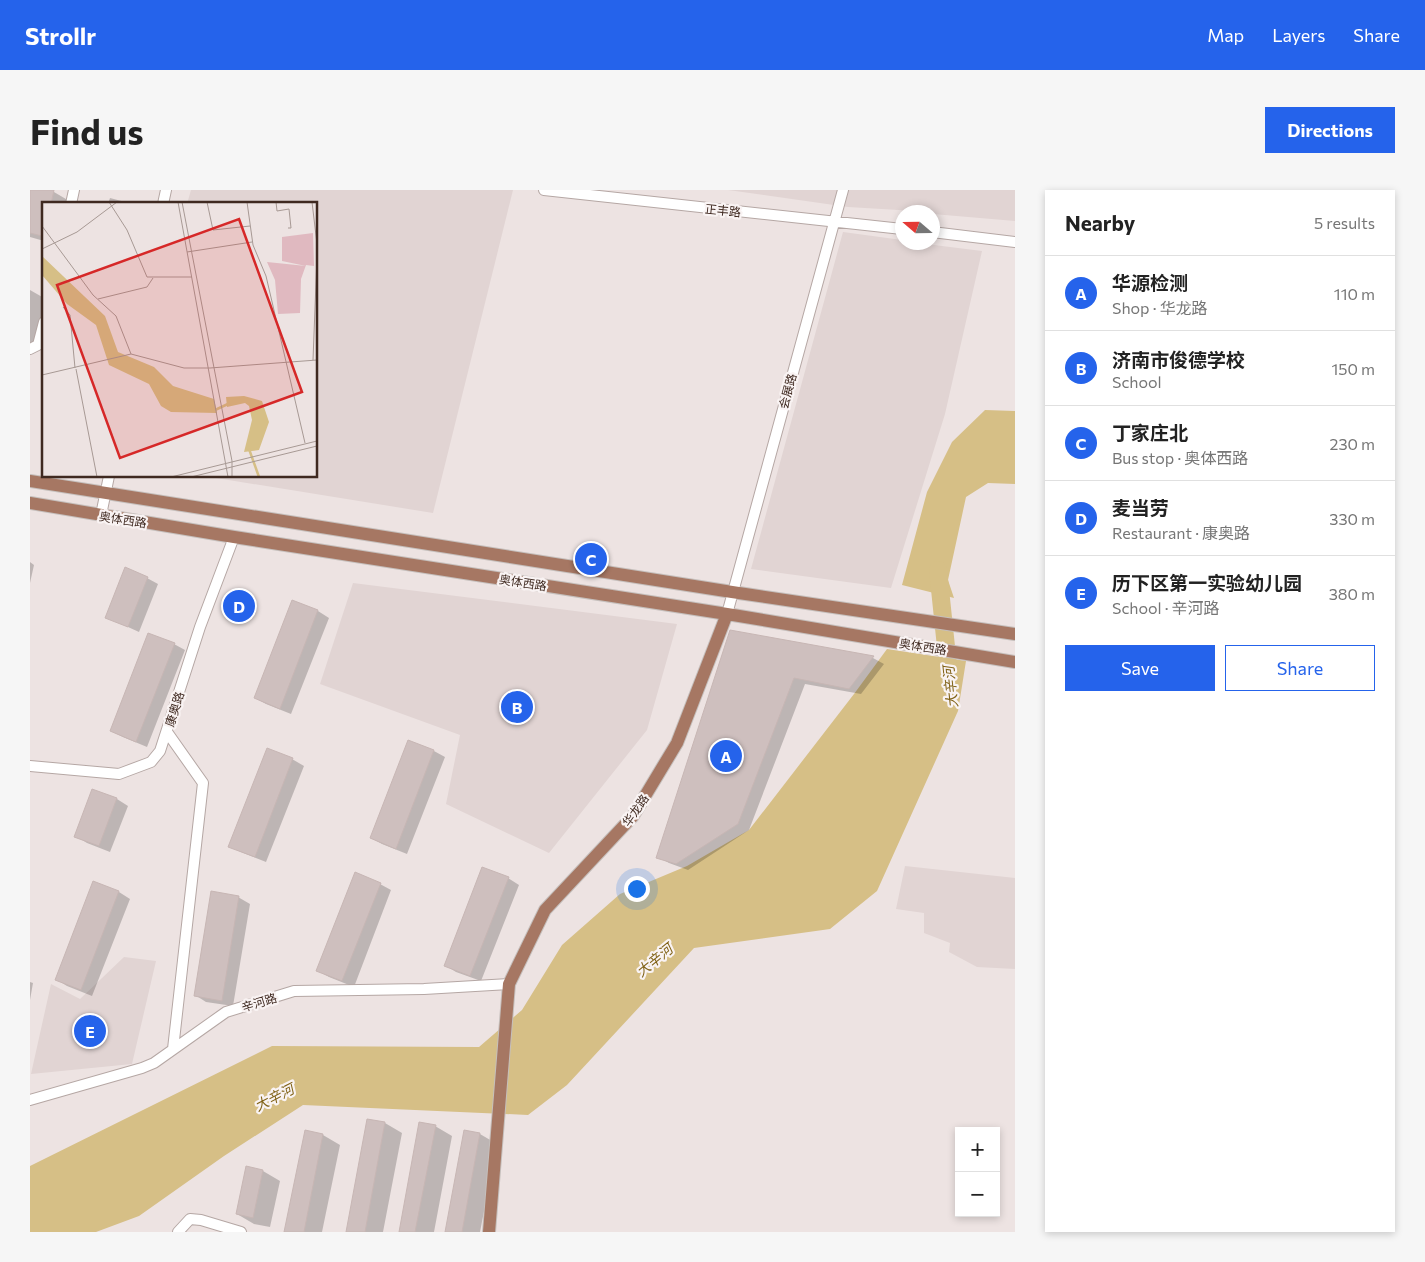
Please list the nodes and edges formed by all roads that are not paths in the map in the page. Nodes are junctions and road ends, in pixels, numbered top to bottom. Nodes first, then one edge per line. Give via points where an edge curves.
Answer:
1 (544, 190) edge
2 (843, 190) edge
3 (834, 221) junction
4 (895, 228) edge
5 (940, 233) edge
6 (1015, 242) edge
7 (42, 330) edge
8 (30, 349) edge
9 (109, 478) edge
10 (30, 481) edge
11 (105, 494) junction
12 (30, 503) edge
13 (101, 515) junction
14 (234, 537) junction
15 (732, 592) junction
16 (727, 614) junction
17 (1015, 634) edge
18 (1015, 662) edge
19 (167, 732) junction
20 (30, 766) edge
21 (509, 984) junction
22 (173, 1049) junction
23 (30, 1100) edge
24 (178, 1232) edge
25 (241, 1232) edge
26 (489, 1232) edge

1 - 3 street, 正丰路
2 - 3 street, 会展路
3 - 4 street, 正丰路
3 - 15 street, 会展路
5 - 6 street
7 - 8 street via 38,345
9 - 11 street
10 - 11 main road, 奥体西路
11 - 13 street
11 - 15 main road, 奥体西路
12 - 13 main road, 奥体西路
13 - 14 main road, 奥体西路
14 - 16 main road, 奥体西路
14 - 19 street, 康奥路 via 200,627
15 - 16 street
15 - 17 main road, 奥体西路
16 - 18 main road, 奥体西路
16 - 21 main road, 华龙路 via 677,743 633,816 545,910
19 - 20 street, 康奥路 via 160,751 151,762 119,774
19 - 22 street via 203,783
21 - 22 street, 辛河路 via 294,991 226,1012
21 - 26 main road
22 - 23 street, 辛河路 via 142,1068
24 - 25 street via 190,1219

